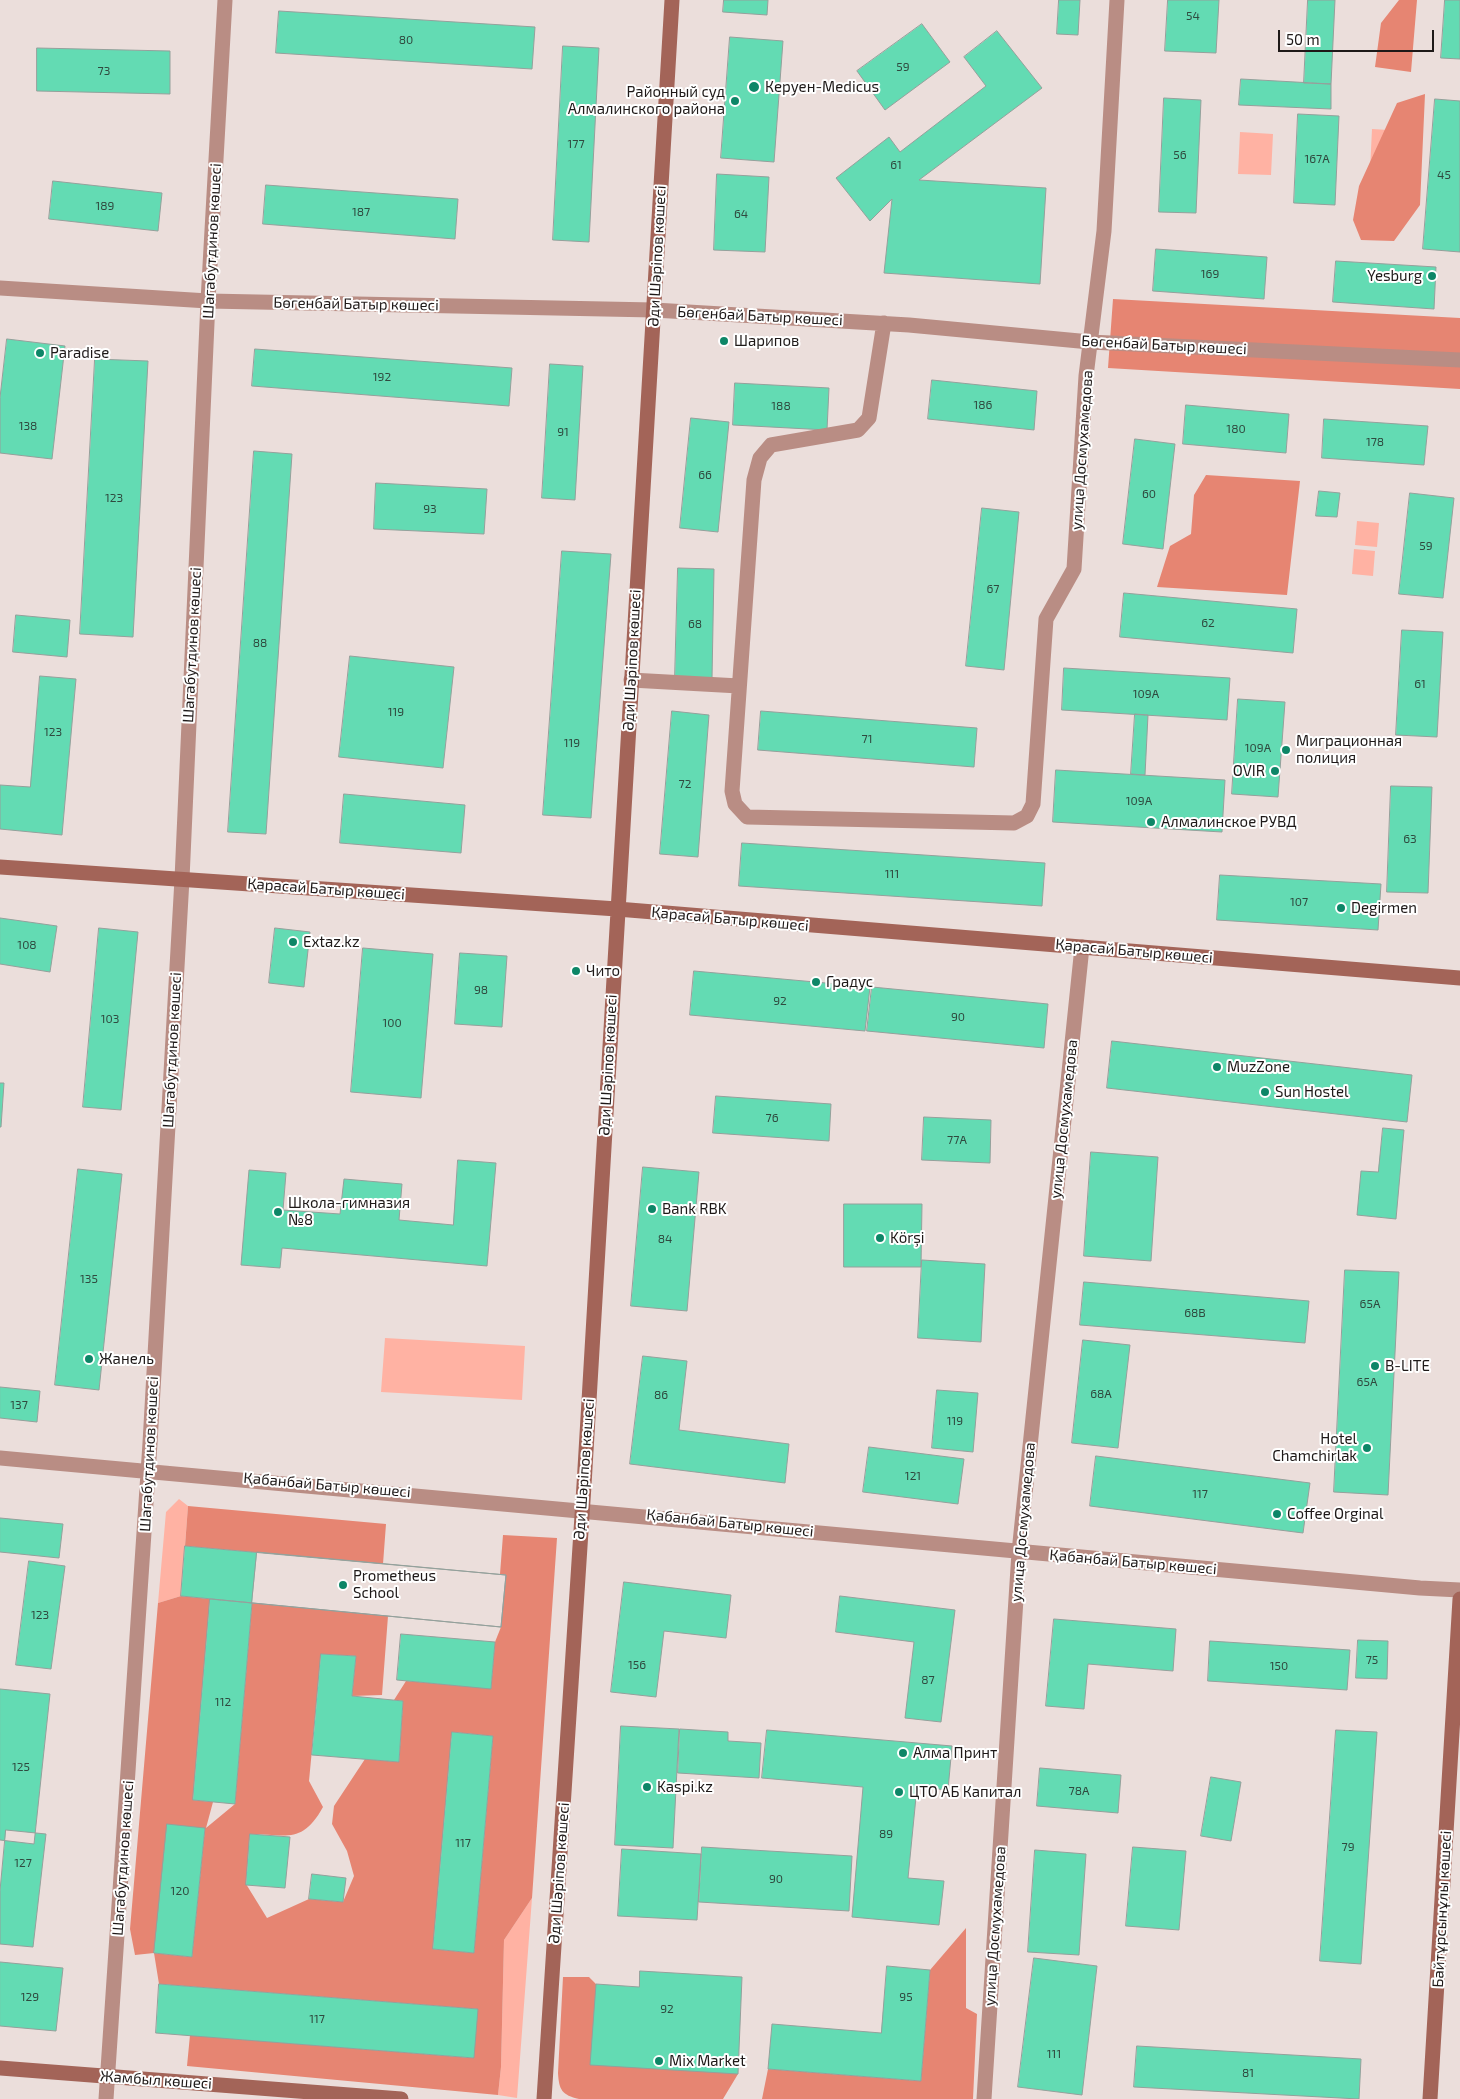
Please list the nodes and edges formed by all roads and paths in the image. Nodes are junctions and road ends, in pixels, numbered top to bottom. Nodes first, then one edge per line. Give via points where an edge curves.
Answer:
1 (225, 0) edge
2 (660, 0) edge
3 (672, 0) edge
4 (1117, 0) edge
5 (0, 288) edge
6 (208, 301) junction
7 (654, 310) junction
8 (884, 323) junction
9 (1090, 342) junction
10 (1460, 360) edge
11 (631, 680) junction
12 (739, 686) junction
13 (0, 867) edge
14 (182, 880) junction
15 (617, 909) junction
16 (1082, 947) junction
17 (1460, 978) edge
18 (0, 1458) edge
19 (148, 1469) junction
20 (582, 1508) junction
21 (1019, 1552) junction
22 (1460, 1590) edge
23 (1460, 1599) edge
24 (0, 2068) edge
25 (108, 2076) junction
26 (106, 2099) edge
27 (401, 2099) edge
28 (544, 2099) edge
29 (984, 2099) edge
30 (1430, 2099) edge

1 - 6 street, Шагабутдинов көшесі
2 - 3 street
3 - 7 street, Әди Шәріпов көшесі
4 - 9 street, улица Досмухамедова via 1104,231
5 - 6 street, Бөгенбай Батыр көшесі
6 - 7 street, Бөгенбай Батыр көшесі
6 - 14 street, Шагабутдинов көшесі
7 - 8 street, Бөгенбай Батыр көшесі
7 - 11 street, Әди Шәріпов көшесі
8 - 9 street, Бөгенбай Батыр көшесі
8 - 12 street via 869,418 858,430 771,445 760,458 754,480
9 - 10 street, Бөгенбай Батыр көшесі
9 - 12 street, улица Досмухамедова via 1074,569 1046,619 1033,804 1027,816 1014,823 748,817 735,804 732,791
11 - 12 street
11 - 15 street, Әди Шәріпов көшесі
13 - 14 street, Қарасай Батыр көшесі
14 - 15 street, Қарасай Батыр көшесі
14 - 19 street, Шагабутдинов көшесі
15 - 16 street, Қарасай Батыр көшесі
15 - 20 street, Әди Шәріпов көшесі
16 - 17 street, Қарасай Батыр көшесі
16 - 21 street, улица Досмухамедова
18 - 19 street, Қабанбай Батыр көшесі
19 - 20 street, Қабанбай Батыр көшесі
19 - 25 street, Шагабутдинов көшесі
20 - 21 street, Қабанбай Батыр көшесі
20 - 28 street, Әди Шәріпов көшесі
21 - 22 street, Қабанбай Батыр көшесі
21 - 29 street, улица Досмухамедова
23 - 30 street, Байтұрсынұлы көшесі
24 - 25 street, Жамбыл көшесі
25 - 26 street, Шагабутдинов көшесі
25 - 27 street, Жамбыл көшесі

